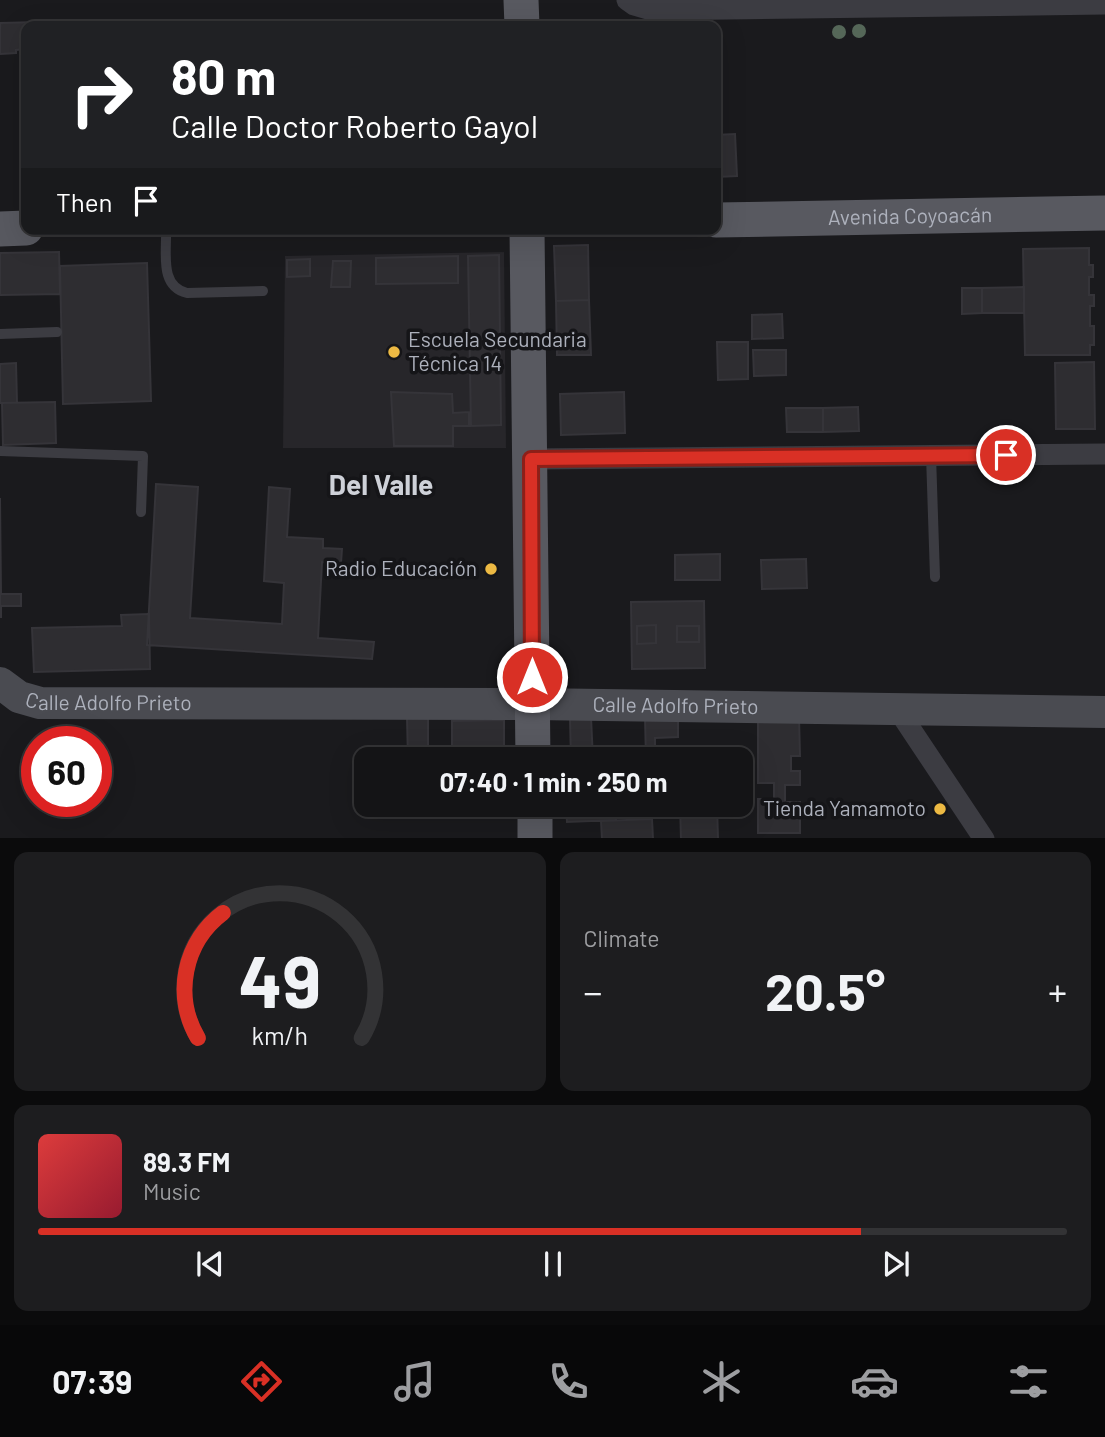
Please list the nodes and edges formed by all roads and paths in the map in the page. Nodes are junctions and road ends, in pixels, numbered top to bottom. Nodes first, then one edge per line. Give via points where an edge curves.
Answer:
1 (521, 0) edge
2 (627, 0) edge
3 (1105, 4) edge
4 (522, 21) edge
5 (1105, 213) edge
6 (721, 220) edge
7 (21, 228) edge
8 (0, 229) edge
9 (166, 235) edge
10 (527, 235) edge
11 (263, 291) dead end
12 (57, 332) dead end
13 (0, 334) edge
14 (0, 451) edge
15 (1105, 454) edge
16 (932, 456) junction
17 (531, 459) junction
18 (141, 512) dead end
19 (935, 577) dead end
20 (0, 683) edge
21 (532, 704) junction
22 (896, 707) junction
23 (1105, 712) edge
24 (533, 747) edge
25 (535, 817) edge
26 (536, 838) edge
27 (984, 838) edge

1 - 4 main road
2 - 3 street via 651,10
5 - 6 main road, Avenida Coyoacán
7 - 8 main road
9 - 11 lane via 167,273 177,291
10 - 17 main road
12 - 13 lane
14 - 18 lane via 143,456
15 - 16 street
16 - 17 street
16 - 19 lane
17 - 21 main road
20 - 21 street, Calle Adolfo Prieto via 19,697 40,704
21 - 22 street, Calle Adolfo Prieto
21 - 24 main road
22 - 23 street, Calle Adolfo Prieto
22 - 27 street
25 - 26 main road

